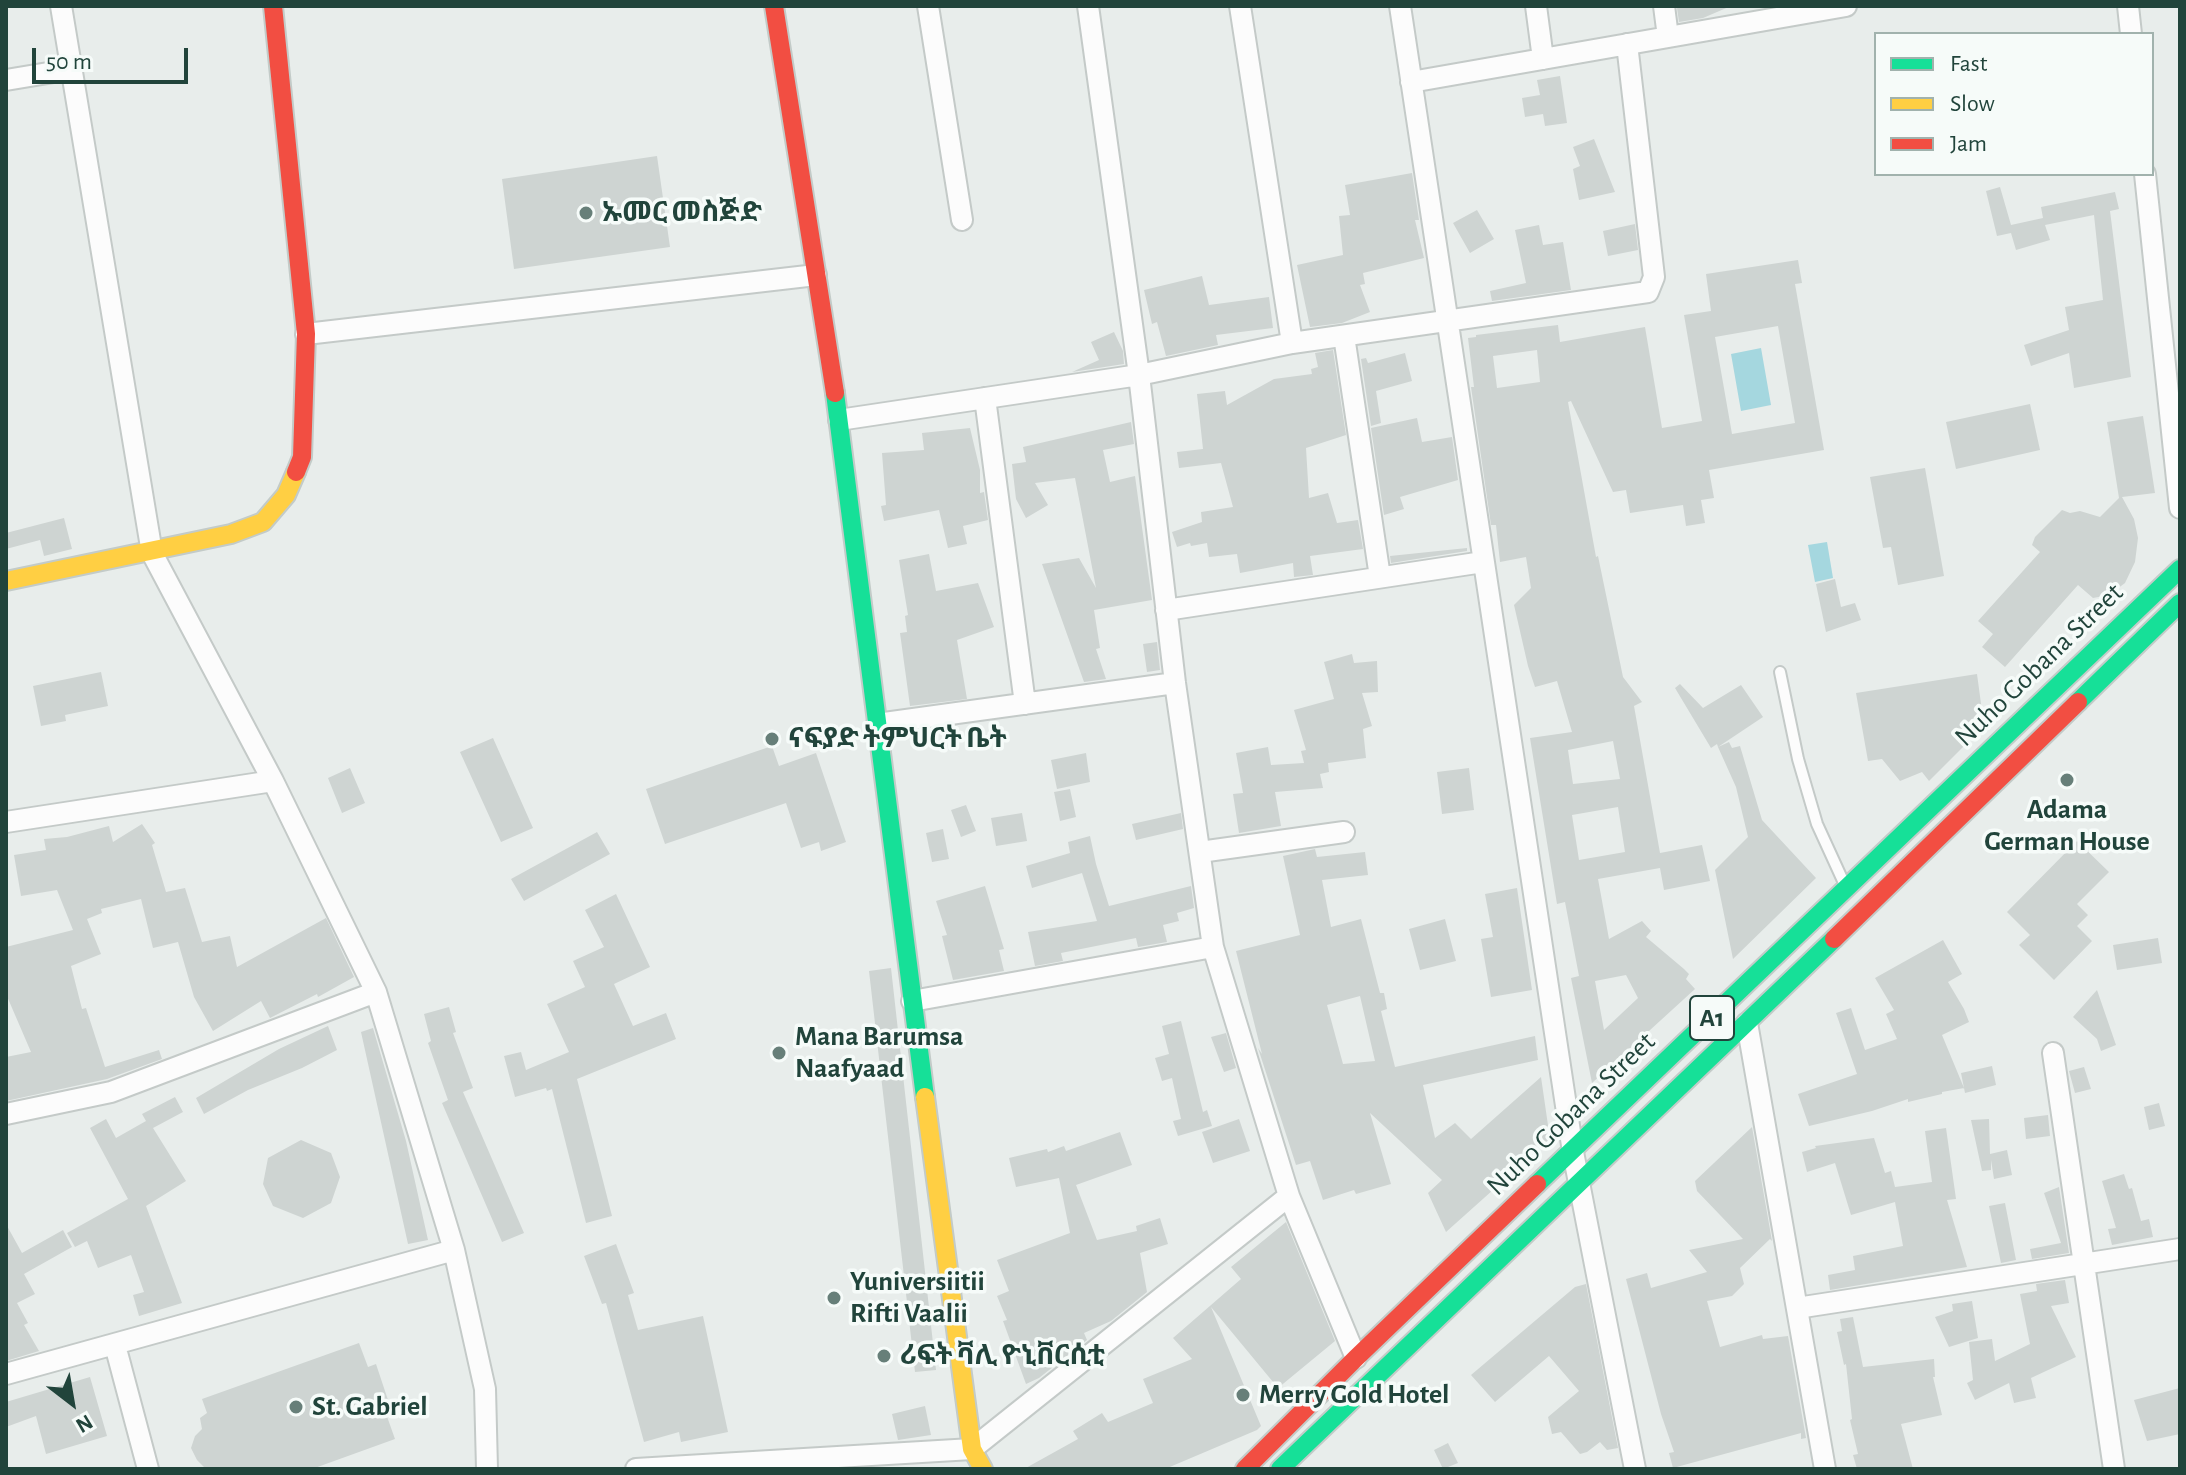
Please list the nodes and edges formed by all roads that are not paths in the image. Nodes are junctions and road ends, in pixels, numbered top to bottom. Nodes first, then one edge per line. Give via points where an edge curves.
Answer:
1 (61, 6) edge
2 (273, 6) edge
3 (774, 6) edge
4 (928, 6) edge
5 (1088, 6) edge
6 (1240, 6) edge
7 (1400, 6) edge
8 (1536, 6) edge
9 (1664, 6) edge
10 (1846, 6) edge
11 (2128, 6) edge
12 (2131, 32) edge
13 (1668, 37) junction
14 (1627, 44) junction
15 (1543, 59) junction
16 (72, 69) junction
17 (6, 80) edge
18 (1411, 82) junction
19 (2145, 176) edge
20 (962, 220) dead end
21 (816, 275) junction
22 (1446, 320) junction
23 (306, 334) junction
24 (1344, 336) junction
25 (1292, 343) junction
26 (1139, 375) junction
27 (985, 398) junction
28 (839, 420) junction
29 (2180, 508) edge
30 (152, 553) junction
31 (1483, 562) junction
32 (2180, 569) edge
33 (1380, 577) junction
34 (6, 581) edge
35 (2180, 603) edge
36 (1166, 610) junction
37 (1780, 672) dead end
38 (1175, 683) junction
39 (1025, 704) junction
40 (877, 724) junction
41 (273, 781) junction
42 (6, 822) edge
43 (1344, 832) dead end
44 (1200, 852) junction
45 (1846, 888) junction
46 (1862, 912) junction
47 (1213, 947) junction
48 (376, 992) junction
49 (912, 1001) junction
50 (1747, 1023) junction
51 (2053, 1053) dead end
52 (6, 1114) edge
53 (1573, 1152) junction
54 (1580, 1183) junction
55 (1289, 1196) junction
56 (2180, 1249) edge
57 (454, 1250) junction
58 (2083, 1263) junction
59 (1797, 1308) junction
60 (115, 1345) junction
61 (1356, 1358) junction
62 (6, 1374) edge
63 (1290, 1424) junction
64 (972, 1449) junction
65 (1299, 1460) edge
66 (148, 1469) edge
67 (487, 1469) edge
68 (636, 1469) edge
69 (983, 1469) edge
70 (1245, 1469) edge
71 (1280, 1469) edge
72 (1635, 1469) edge
73 (1825, 1469) edge
74 (2114, 1469) edge

1 - 16 street
2 - 23 main road
3 - 21 main road
4 - 20 street
5 - 26 street
6 - 25 street
7 - 18 street
8 - 15 street
9 - 13 street
10 - 13 street
11 - 12 street
13 - 14 street
14 - 15 street
14 - 22 street via 1654,277 1648,292
15 - 18 street
16 - 17 street
16 - 30 street
18 - 22 street
19 - 29 street
21 - 23 street
21 - 28 main road
22 - 24 street
22 - 31 street
23 - 30 main road via 302,457 286,495 263,522
24 - 25 street
24 - 33 street
25 - 26 street
26 - 27 street
26 - 36 street
27 - 28 street
27 - 39 street
28 - 40 main road
30 - 34 main road
30 - 41 street
31 - 33 street
31 - 53 street
32 - 45 main road, Nuho Gobana Street / A1
33 - 36 street
35 - 46 main road, Nuho Gobana Street / A1
36 - 38 street
37 - 45 lane via 1817,824
38 - 39 street
38 - 44 street
39 - 40 street
40 - 49 main road
41 - 42 street
41 - 48 street
43 - 44 street
44 - 47 street
45 - 46 lane
45 - 53 main road, Nuho Gobana Street / A1
46 - 50 main road, Nuho Gobana Street / A1
47 - 49 street
47 - 55 street
48 - 52 street via 111,1092
48 - 57 street
49 - 64 main road
50 - 54 main road, Nuho Gobana Street / A1
50 - 59 street
51 - 58 street
53 - 54 street
53 - 61 main road, Nuho Gobana Street / A1
54 - 65 main road, Nuho Gobana Street / A1
54 - 72 street
55 - 61 street
55 - 64 street
56 - 58 street
57 - 60 street
57 - 67 street via 485,1389
58 - 59 street
58 - 74 street
59 - 73 street
60 - 62 street
60 - 66 street
61 - 63 main road, Nuho Gobana Street / A1
63 - 65 street
63 - 70 main road, Nuho Gobana Street / A1
64 - 68 street
64 - 69 main road
65 - 71 main road, Nuho Gobana Street / A1

